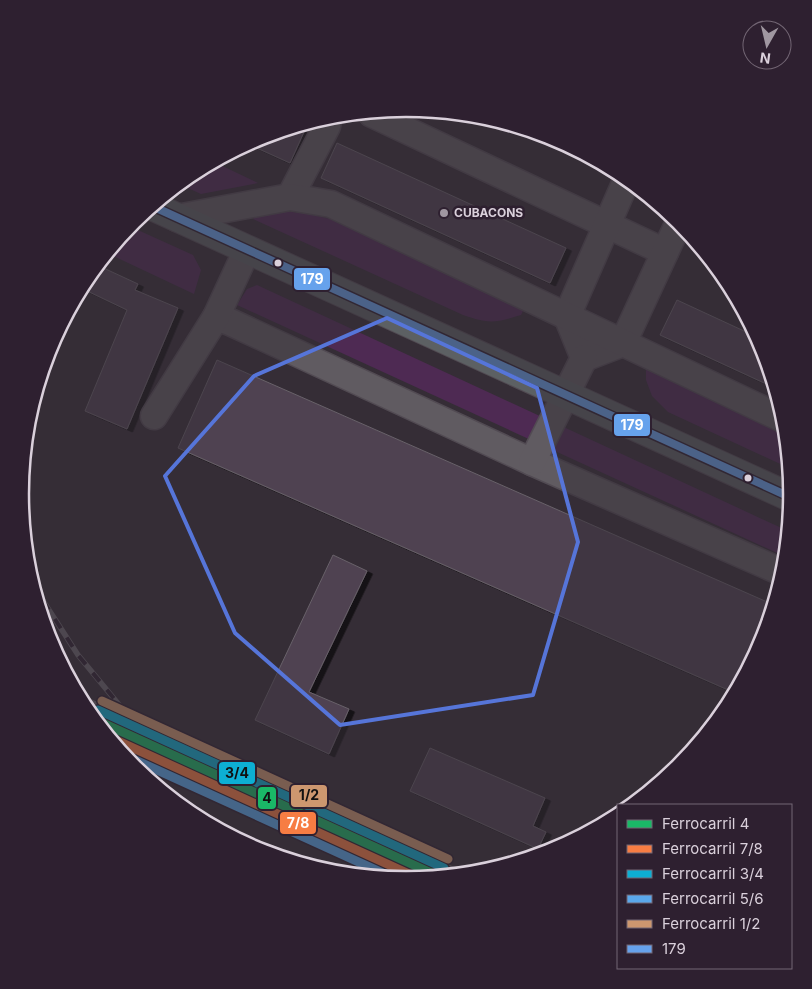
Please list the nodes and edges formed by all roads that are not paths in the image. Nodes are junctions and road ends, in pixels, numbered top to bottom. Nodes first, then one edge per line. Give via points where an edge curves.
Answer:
1 (381, 118) edge
2 (327, 125) edge
3 (624, 186) edge
4 (290, 197) junction
5 (159, 209) edge
6 (177, 218) junction
7 (607, 225) junction
8 (675, 230) edge
9 (247, 250) junction
10 (665, 252) junction
11 (567, 316) junction
12 (216, 317) junction
13 (623, 343) junction
14 (584, 358) junction
15 (565, 395) junction
16 (775, 415) edge
17 (154, 416) dead end
18 (532, 462) junction
19 (783, 494) edge
20 (776, 569) edge

1 - 7 lane
2 - 4 lane
3 - 7 lane
4 - 6 lane
4 - 11 lane via 331,204
5 - 6 main road
6 - 9 main road
7 - 10 lane
7 - 11 lane
8 - 10 lane
9 - 12 lane
9 - 15 main road
10 - 13 lane
11 - 13 lane
11 - 14 lane
12 - 17 lane
12 - 18 lane
13 - 14 lane
13 - 16 lane
14 - 15 lane
15 - 18 lane
15 - 19 main road
18 - 20 lane

